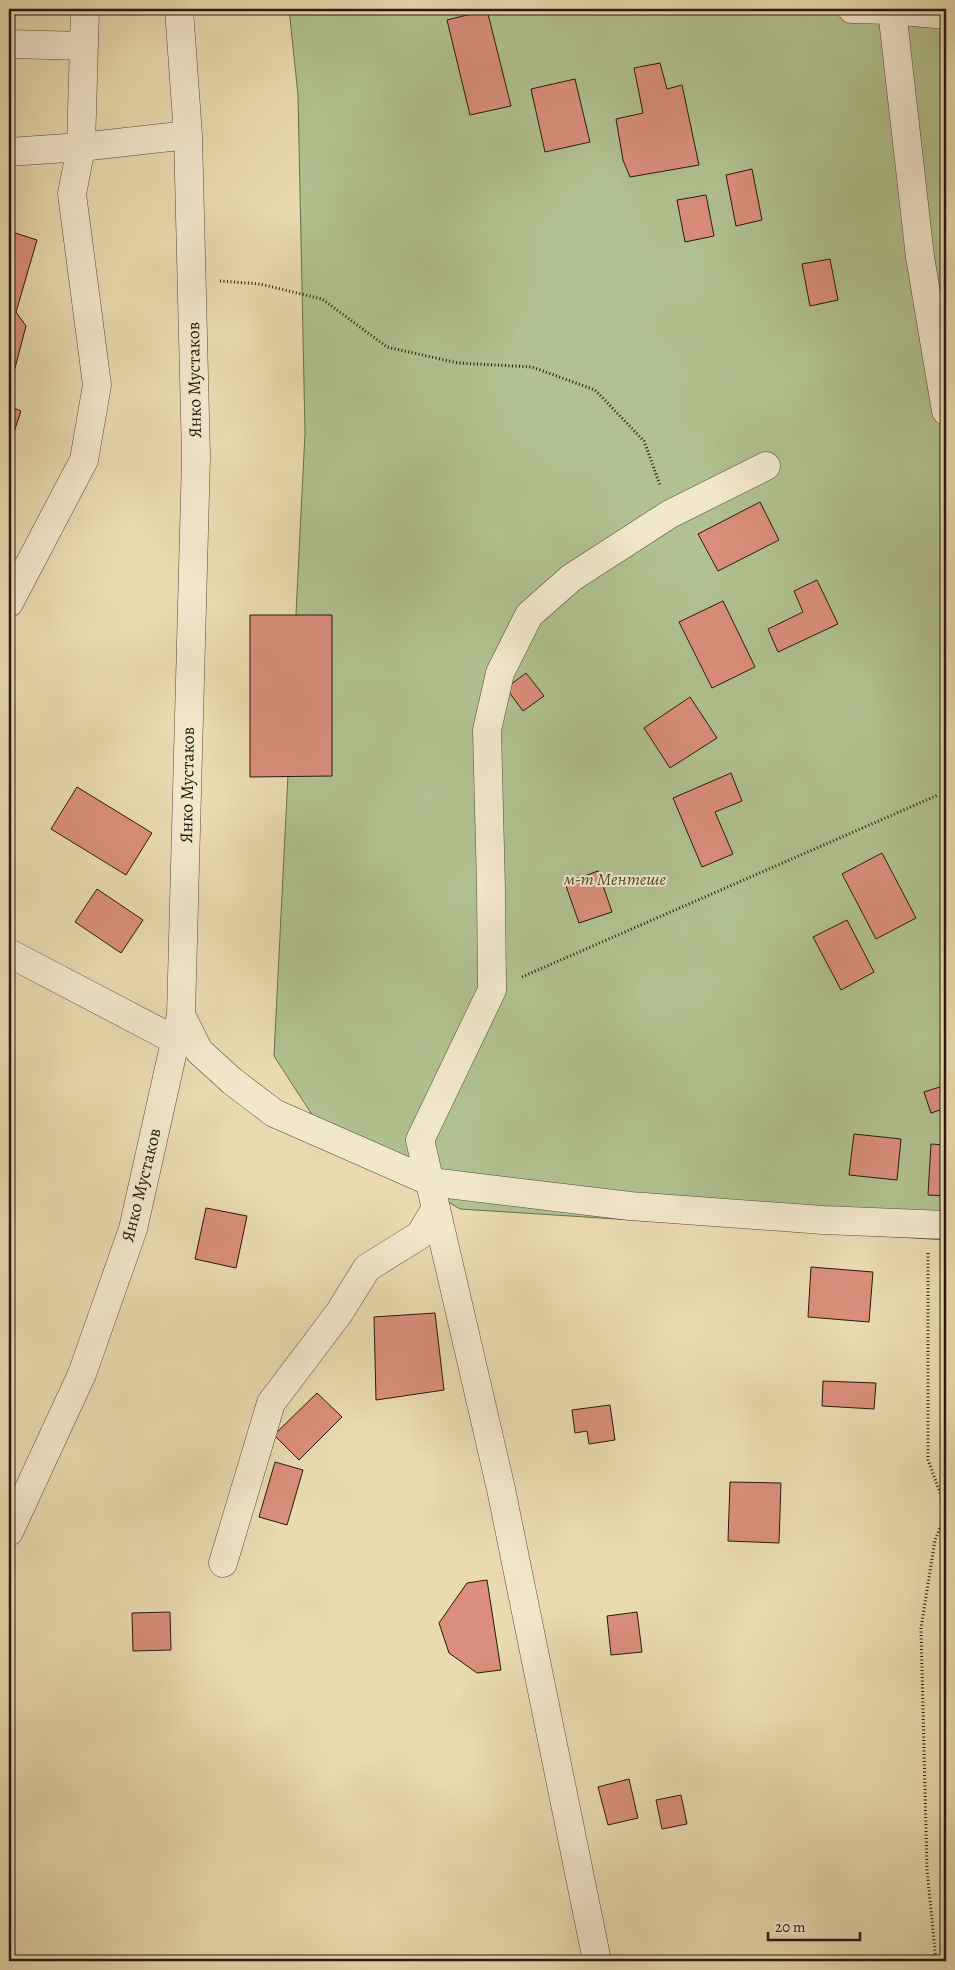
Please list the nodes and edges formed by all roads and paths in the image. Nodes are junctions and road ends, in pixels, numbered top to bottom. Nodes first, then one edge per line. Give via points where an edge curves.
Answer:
1 (85, 9) edge
2 (178, 9) edge
3 (852, 9) edge
4 (892, 10) edge
5 (946, 15) edge
6 (9, 44) edge
7 (84, 46) junction
8 (188, 135) junction
9 (81, 147) junction
10 (9, 152) edge
11 (191, 279) junction
12 (946, 411) edge
13 (766, 466) dead end
14 (670, 514) junction
15 (9, 603) edge
16 (938, 795) dead end
17 (9, 953) edge
18 (492, 990) junction
19 (178, 1028) junction
20 (431, 1182) junction
21 (436, 1208) junction
22 (937, 1224) edge
23 (946, 1510) edge
24 (946, 1514) edge
25 (12, 1522) edge
26 (223, 1562) dead end
27 (597, 1961) edge
28 (936, 1961) edge

1 - 7 street
2 - 8 street, Янко Мустаков
3 - 4 street
4 - 5 street
4 - 12 street via 920,257
6 - 7 street
7 - 9 street
8 - 9 street
8 - 11 street, Янко Мустаков
9 - 10 street
9 - 15 street via 72,194 97,385 84,460
11 - 14 path via 260,284 322,299 386,347 458,363 532,367 595,390 644,441
11 - 19 street, Янко Мустаков via 196,457
13 - 14 street
14 - 18 street via 571,578 529,615 500,673 487,730
16 - 18 path
17 - 19 street
18 - 20 street via 420,1140
19 - 20 street via 232,1081 274,1113
19 - 25 street, Янко Мустаков via 133,1229 82,1374
20 - 21 street
20 - 22 street via 630,1206 823,1220
21 - 26 street via 420,1236 366,1268 339,1313 271,1403
21 - 27 street via 502,1488
22 - 23 path via 928,1460
24 - 28 path via 935,1540 921,1628 927,1869

